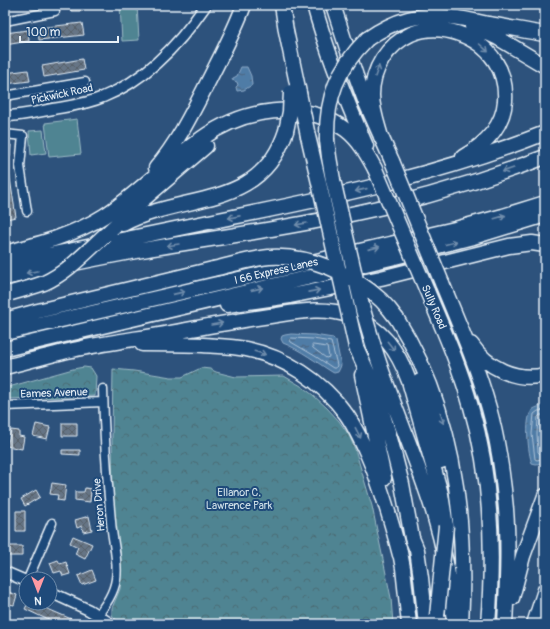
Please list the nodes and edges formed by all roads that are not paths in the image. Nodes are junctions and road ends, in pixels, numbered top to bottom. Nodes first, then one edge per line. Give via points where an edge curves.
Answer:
1 (54, 5) edge
2 (206, 5) edge
3 (244, 5) edge
4 (282, 5) edge
5 (314, 5) edge
6 (333, 5) edge
7 (435, 16) junction
8 (5, 21) edge
9 (545, 34) edge
10 (545, 66) edge
11 (85, 82) dead end
12 (295, 93) junction
13 (5, 96) edge
14 (288, 111) junction
15 (5, 116) edge
16 (5, 134) edge
17 (545, 134) edge
18 (381, 137) junction
19 (545, 157) edge
20 (375, 169) junction
21 (435, 171) junction
22 (131, 196) junction
23 (545, 203) edge
24 (27, 211) dead end
25 (545, 215) edge
26 (128, 217) junction
27 (545, 245) edge
28 (5, 253) edge
29 (5, 264) edge
30 (5, 278) edge
31 (8, 294) edge
32 (160, 297) junction
33 (151, 315) junction
34 (397, 318) junction
35 (5, 320) edge
36 (461, 327) junction
37 (5, 333) edge
38 (5, 340) edge
39 (356, 347) junction
40 (5, 349) edge
41 (68, 351) junction
42 (5, 367) edge
43 (545, 375) edge
44 (103, 389) dead end
45 (391, 396) junction
46 (103, 402) junction
47 (5, 406) edge
48 (443, 492) junction
49 (545, 496) edge
50 (52, 523) dead end
51 (417, 550) junction
52 (400, 555) junction
53 (31, 571) edge
54 (5, 572) edge
55 (18, 577) edge
56 (545, 590) edge
57 (58, 596) edge
58 (98, 615) junction
59 (433, 621) edge
60 (111, 624) edge
61 (409, 624) edge
62 (454, 624) edge
63 (461, 624) edge
64 (488, 624) edge
65 (506, 624) edge
66 (534, 624) edge

1 - 8 street via 55,11
2 - 15 street, Pickwick Road via 169,51 146,72 125,86 86,103
3 - 22 highway via 224,50 178,138 162,161
4 - 12 highway
5 - 20 highway, Sully Road via 333,65
6 - 18 highway via 356,76
7 - 9 highway
7 - 10 highway via 477,28
7 - 45 highway, bridge via 402,21 384,28 367,39 356,50 336,82 328,119 327,140 333,180 363,310
11 - 13 street
12 - 26 highway, bridge via 280,147 267,167 256,176 240,187 211,198
12 - 39 highway, bridge via 308,136
14 - 20 highway via 318,115 333,122 358,142
14 - 22 highway via 247,116 218,128 194,144
14 - 26 highway via 271,113 226,131 194,156
16 - 24 street via 23,136 20,166
17 - 21 highway
18 -> 21 highway via 372,96 376,73 387,52 400,41 422,31 452,31 478,43 492,57 500,71 505,86 505,106 491,136 480,146
18 - 36 highway, bridge
19 -> 30 highway via 447,190 349,215 118,254
20 - 64 highway, Sully Road, bridge via 448,340 472,407 490,505 492,554
21 -> 29 highway via 318,200
22 - 28 highway via 83,227
32 -> 23 highway, I 66 Express Lanes via 455,229
33 -> 25 highway via 433,248
26 - 31 highway, bridge via 57,276 44,283
33 -> 27 highway via 290,296 381,278 509,246 532,243
32 - 37 highway, I 66 Express Lanes
32 - 38 highway via 94,319
33 - 40 highway
34 - 35 highway, bridge via 381,300 363,286 332,269 310,261 270,257
34 - 48 highway via 418,371 438,447 443,472
34 -> 63 highway via 414,346 430,384 448,441 456,486 461,542
36 - 43 highway via 481,357 500,370 521,376
36 - 65 highway via 482,384 498,447 507,530
39 - 51 highway via 376,391 384,417
39 - 52 highway
41 - 42 highway
41 -> 48 highway via 293,313 319,310 351,316 381,334 404,365
41 -> 52 highway via 82,352 134,344 230,346 268,355 296,368 326,391 346,413 354,427 381,487
44 - 46 street, Heron Drive
45 - 51 highway via 400,432
45 - 62 highway via 433,511 452,598
46 - 47 street, Eames Avenue
46 - 58 street, Heron Drive via 109,499 117,571 114,588
48 - 59 highway, bridge via 446,526
49 - 65 highway via 524,556
50 - 53 street
51 - 59 highway via 421,578
52 - 61 highway
54 - 55 street
56 - 66 highway
57 - 58 street
58 - 60 street

